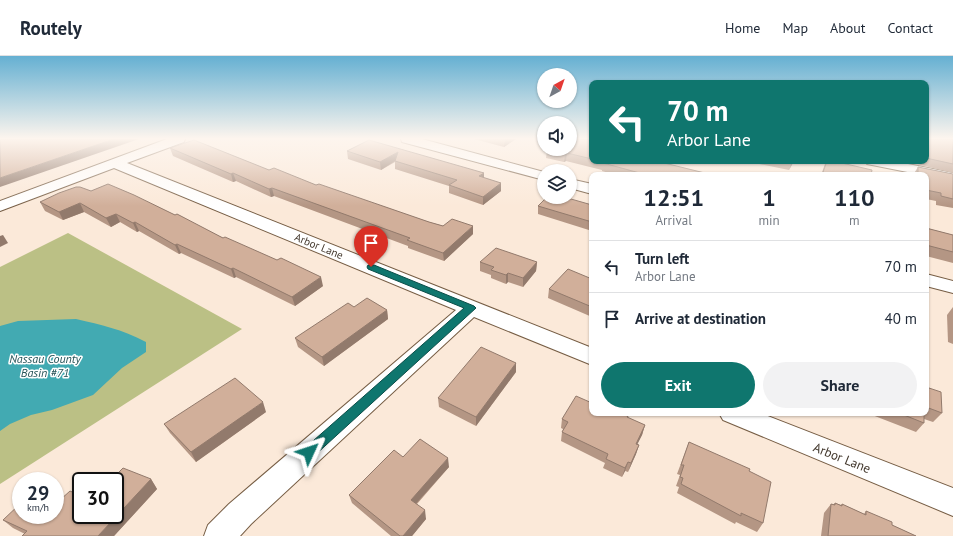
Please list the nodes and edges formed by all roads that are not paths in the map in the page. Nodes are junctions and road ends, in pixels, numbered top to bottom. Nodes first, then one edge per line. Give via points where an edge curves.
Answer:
1 (118, 161) edge
2 (490, 161) edge
3 (114, 163) junction
4 (887, 164) edge
5 (928, 172) edge
6 (929, 172) edge
7 (537, 174) edge
8 (953, 177) edge
9 (577, 185) edge
10 (589, 188) edge
11 (0, 206) edge
12 (929, 281) edge
13 (953, 287) edge
14 (471, 308) junction
15 (589, 356) edge
16 (739, 416) edge
17 (953, 502) edge
18 (219, 536) edge

1 - 3 street
2 - 7 street
3 - 11 street
3 - 14 street, Arbor Lane
4 - 5 street
6 - 8 street
9 - 10 street
12 - 13 street
14 - 15 street, Arbor Lane
14 - 18 street via 240,514
16 - 17 street, Arbor Lane

